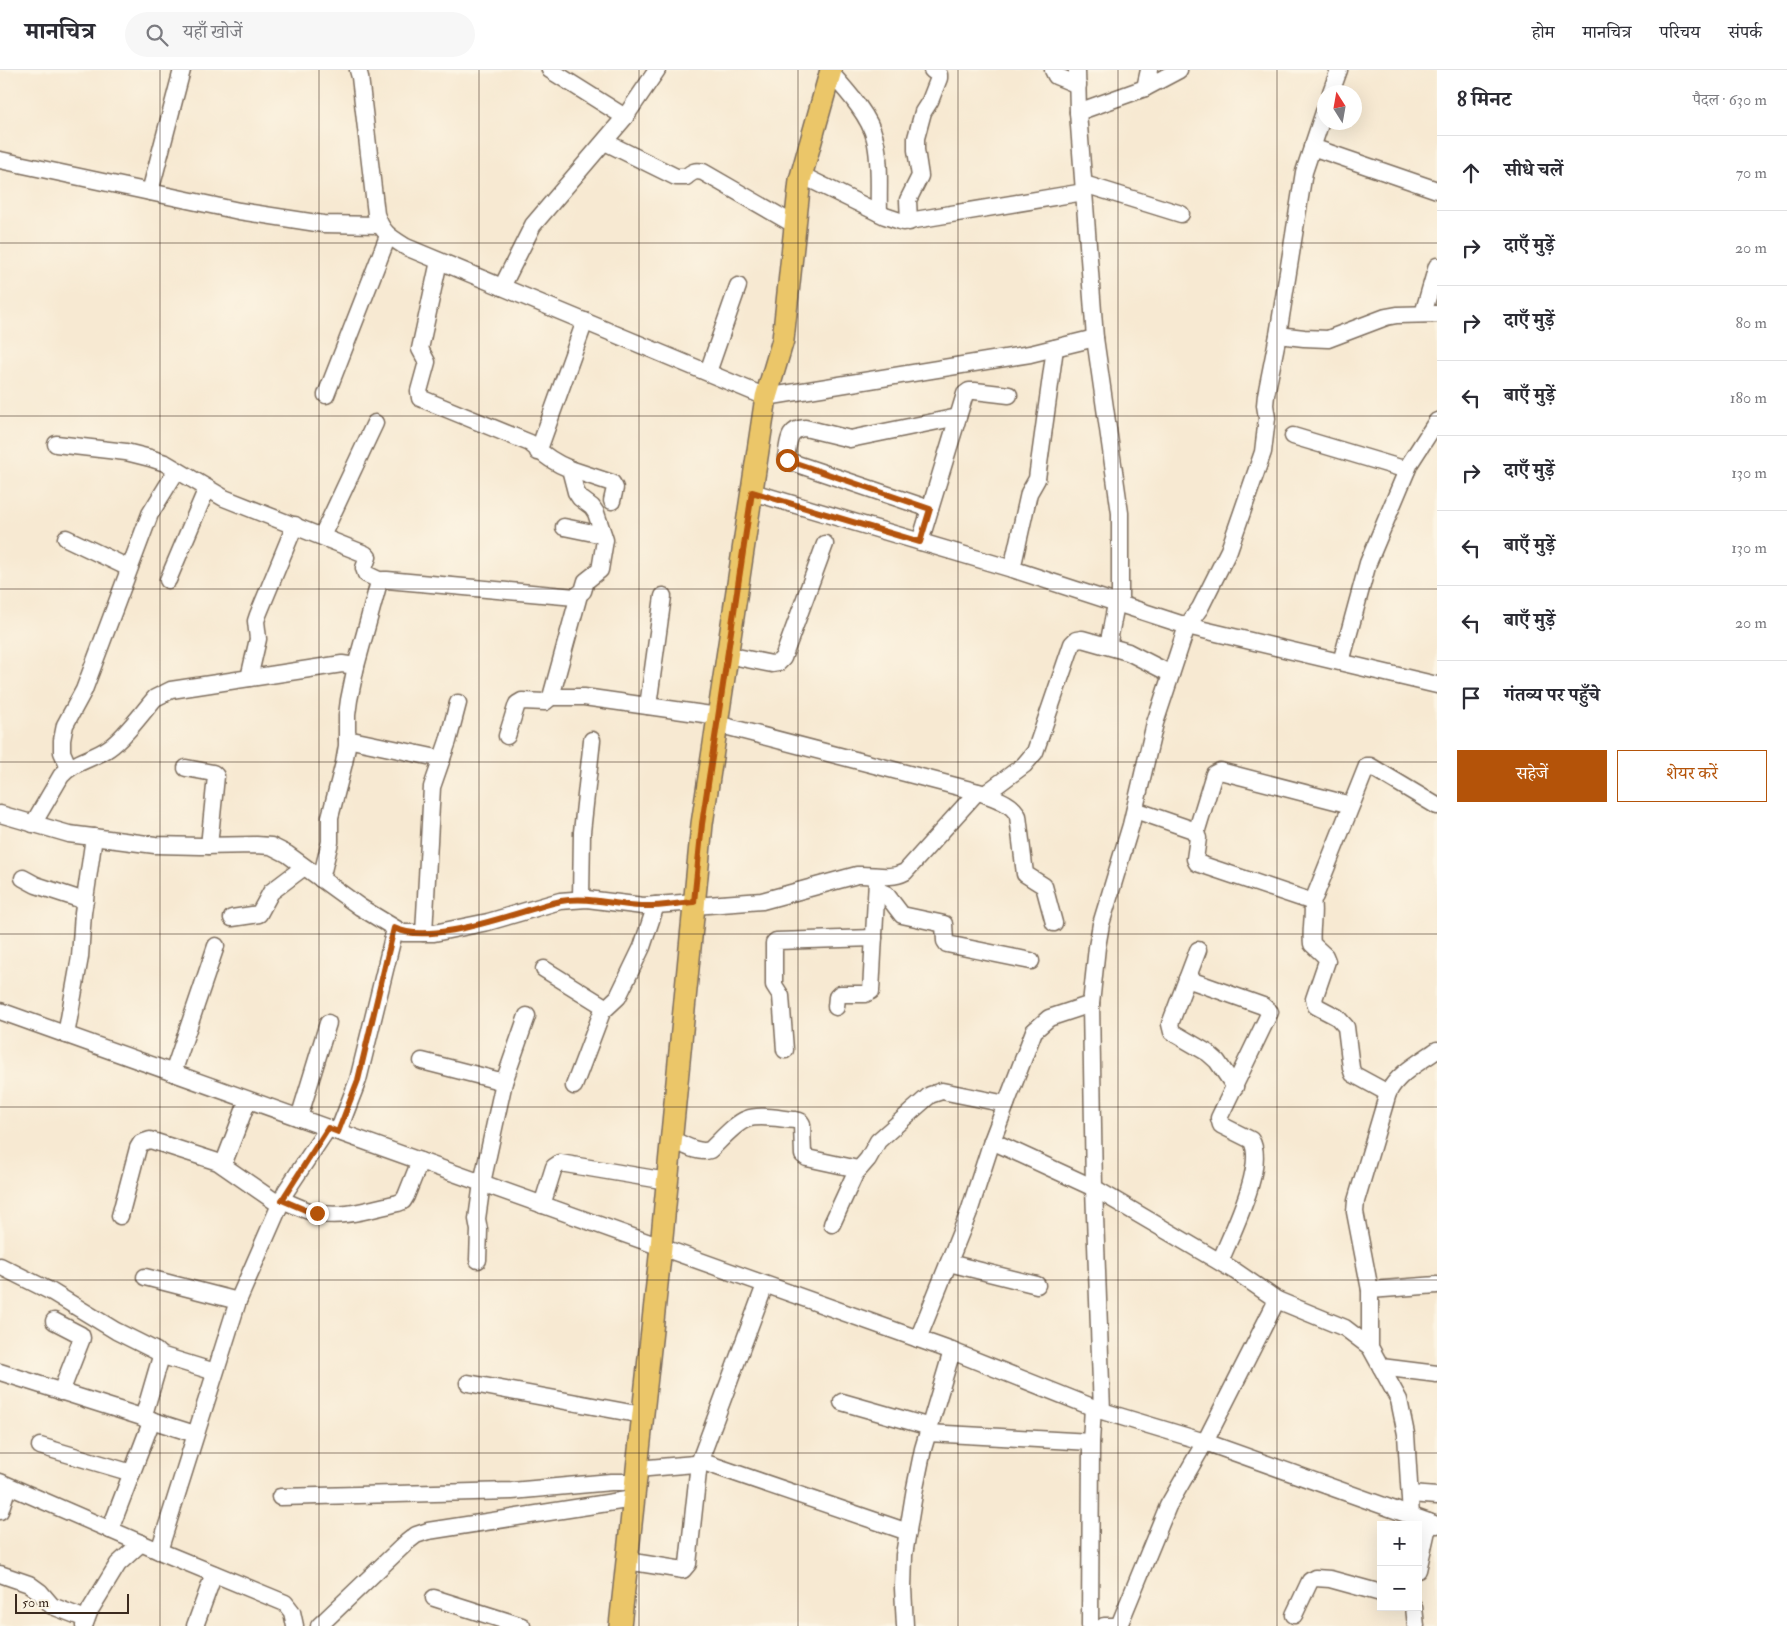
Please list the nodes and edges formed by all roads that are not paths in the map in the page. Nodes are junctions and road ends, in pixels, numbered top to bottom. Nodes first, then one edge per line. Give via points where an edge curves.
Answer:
1 (182, 70) edge
2 (358, 70) edge
3 (550, 70) edge
4 (657, 70) edge
5 (932, 70) edge
6 (1053, 70) edge
7 (1149, 70) edge
8 (1179, 70) edge
9 (1339, 70) edge
10 (831, 71) edge
11 (1078, 77) edge
12 (1334, 85) edge
13 (1145, 88) junction
14 (1078, 112) junction
15 (625, 117) junction
16 (1318, 130) edge
17 (605, 142) junction
18 (1312, 147) junction
19 (0, 160) edge
20 (801, 175) junction
21 (1084, 188) junction
22 (1437, 190) edge
23 (150, 192) junction
24 (879, 213) junction
25 (1181, 214) dead end
26 (909, 222) junction
27 (795, 225) junction
28 (384, 231) junction
29 (439, 260) junction
30 (1437, 266) edge
31 (738, 286) dead end
32 (502, 287) junction
33 (1430, 314) edge
34 (585, 321) junction
35 (1278, 335) junction
36 (1095, 338) junction
37 (1055, 348) junction
38 (708, 372) junction
39 (1008, 394) dead end
40 (326, 395) dead end
41 (766, 397) junction
42 (958, 417) junction
43 (1437, 421) edge
44 (375, 422) dead end
45 (1293, 436) dead end
46 (56, 444) dead end
47 (538, 452) junction
48 (570, 469) junction
49 (177, 470) junction
50 (1407, 470) junction
51 (207, 488) junction
52 (752, 492) junction
53 (612, 501) dead end
54 (930, 509) junction
55 (295, 525) junction
56 (564, 527) dead end
57 (603, 535) junction
58 (322, 536) junction
59 (66, 538) dead end
60 (920, 542) junction
61 (825, 544) dead end
62 (129, 568) junction
63 (1012, 569) junction
64 (168, 580) dead end
65 (382, 581) junction
66 (580, 595) junction
67 (663, 596) dead end
68 (1118, 604) junction
69 (1186, 626) junction
70 (1108, 646) junction
71 (727, 655) junction
72 (1341, 662) junction
73 (356, 666) junction
74 (1171, 674) junction
75 (249, 678) junction
76 (1437, 685) edge
77 (551, 697) junction
78 (458, 703) dead end
79 (648, 706) junction
80 (718, 720) junction
81 (507, 736) dead end
82 (347, 739) junction
83 (592, 740) dead end
84 (442, 758) junction
85 (69, 768) junction
86 (186, 768) dead end
87 (981, 793) junction
88 (1351, 805) junction
89 (1437, 806) edge
90 (1134, 810) junction
91 (0, 814) edge
92 (32, 824) junction
93 (1196, 833) junction
94 (94, 837) junction
95 (209, 846) junction
96 (304, 867) junction
97 (23, 878) dead end
98 (321, 878) junction
99 (877, 883) junction
100 (1312, 899) junction
101 (581, 900) junction
102 (85, 901) junction
103 (694, 904) junction
104 (656, 905) junction
105 (232, 918) dead end
106 (1054, 923) dead end
107 (394, 928) junction
108 (424, 933) junction
109 (874, 938) junction
110 (216, 946) dead end
111 (1198, 950) dead end
112 (1030, 961) dead end
113 (544, 969) dead end
114 (1187, 979) junction
115 (1091, 1004) junction
116 (605, 1007) junction
117 (836, 1007) dead end
118 (0, 1011) edge
119 (527, 1016) dead end
120 (328, 1023) dead end
121 (66, 1035) junction
122 (785, 1050) dead end
123 (1437, 1050) edge
124 (422, 1061) dead end
125 (173, 1073) junction
126 (504, 1082) junction
127 (574, 1086) dead end
128 (1235, 1087) junction
129 (1388, 1093) junction
130 (248, 1100) junction
131 (1006, 1104) junction
132 (299, 1118) junction
133 (333, 1130) junction
134 (671, 1139) junction
135 (992, 1141) junction
136 (420, 1161) junction
137 (223, 1165) junction
138 (858, 1169) junction
139 (667, 1180) junction
140 (482, 1183) junction
141 (1094, 1188) junction
142 (281, 1202) junction
143 (542, 1205) junction
144 (120, 1216) dead end
145 (832, 1224) dead end
146 (661, 1247) junction
147 (478, 1260) dead end
148 (1220, 1262) junction
149 (949, 1263) junction
150 (0, 1266) edge
151 (145, 1276) dead end
152 (765, 1284) junction
153 (1037, 1285) dead end
154 (1437, 1285) edge
155 (1370, 1290) junction
156 (1276, 1300) junction
157 (238, 1301) junction
158 (54, 1321) dead end
159 (918, 1339) junction
160 (1370, 1347) junction
161 (952, 1351) junction
162 (160, 1355) junction
163 (1380, 1367) junction
164 (0, 1372) edge
165 (215, 1372) junction
166 (1437, 1374) edge
167 (468, 1383) dead end
168 (61, 1392) junction
169 (842, 1402) dead end
170 (1098, 1409) junction
171 (642, 1416) junction
172 (147, 1419) junction
173 (929, 1430) junction
174 (195, 1434) junction
175 (1091, 1442) junction
176 (1205, 1442) junction
177 (40, 1446) dead end
178 (699, 1463) junction
179 (132, 1473) junction
180 (4, 1484) edge
181 (635, 1484) junction
182 (1410, 1494) junction
183 (1437, 1496) edge
184 (280, 1497) dead end
185 (0, 1511) edge
186 (1411, 1516) junction
187 (1433, 1524) edge
188 (110, 1530) junction
189 (908, 1532) junction
190 (141, 1543) junction
191 (159, 1551) junction
192 (627, 1561) junction
193 (1419, 1566) edge
194 (0, 1574) edge
195 (214, 1574) junction
196 (1377, 1592) edge
197 (434, 1598) dead end
198 (1414, 1611) edge
199 (1294, 1615) dead end
200 (85, 1623) edge
201 (195, 1626) edge
202 (295, 1626) edge
203 (319, 1626) edge
204 (522, 1626) edge
205 (620, 1626) edge
206 (905, 1626) edge
207 (1090, 1626) edge
208 (1104, 1626) edge
209 (1416, 1626) edge

1 - 23 street
2 - 28 street via 376,214
3 - 15 street
4 - 15 street
5 - 26 street via 939,78 923,112 916,138 920,176 908,200
6 - 11 street via 1056,76
7 - 13 street
8 - 13 street
9 - 12 street
10 - 20 main road
10 - 24 street via 875,138
11 - 14 street
13 - 14 street
14 - 21 street
15 - 17 street
16 - 18 street
17 - 27 street via 676,177 686,177 697,170 703,172
17 - 32 street via 533,225
18 - 22 street
18 - 35 street via 1304,172
19 - 23 street
20 - 24 street
20 - 27 main road
21 - 25 street
21 - 26 street
21 - 36 street
23 - 28 street via 322,224
24 - 26 street via 896,222
27 - 41 main road via 783,340
28 - 29 street via 406,247
28 - 40 street
29 - 32 street
29 - 47 street via 420,349 427,362 420,398 530,443
30 - 33 street
31 - 38 street
32 - 34 street
33 - 35 street via 1386,317 1328,339
34 - 38 street
34 - 47 street
35 - 69 street via 1266,395 1263,452 1229,550 1200,608
36 - 37 street
36 - 68 street via 1120,513
37 - 41 street
37 - 63 street via 1037,479 1029,493
38 - 41 street
39 - 42 street via 970,391 965,394
41 - 52 main road
42 - 54 street
42 - 54 street via 850,439 805,428 799,428 790,435 787,460
43 - 50 street
44 - 58 street
45 - 50 street
46 - 49 street via 126,452 165,463
47 - 48 street
48 - 53 street via 612,483 616,488
48 - 57 street via 576,492 596,513
49 - 51 street
49 - 62 street via 150,514
50 - 72 street via 1368,563
51 - 55 street via 224,498
51 - 64 street
52 - 60 street
52 - 71 main road
54 - 60 street
55 - 58 street
55 - 75 street via 256,621 258,639
56 - 57 street
57 - 66 street via 606,543 600,570 586,581
58 - 65 street via 367,555 366,574
59 - 62 street
60 - 63 street
61 - 71 street via 783,658 772,664
62 - 85 street via 84,690 63,731 62,752
63 - 68 street
65 - 66 street
65 - 73 street
66 - 77 street
67 - 79 street
68 - 69 street
68 - 70 street
69 - 72 street
69 - 74 street
70 - 74 street via 1138,656
70 - 87 street via 1082,639 1072,644 1035,752 1024,765
71 - 80 main road
72 - 76 street
73 - 75 street via 342,664
73 - 82 street via 347,715
74 - 90 street via 1155,723
75 - 85 street via 162,693 113,745
77 - 79 street via 584,697
77 - 81 street via 545,702 519,702
78 - 84 street
79 - 80 street
80 - 87 street
80 - 103 main road
82 - 84 street
82 - 98 street
83 - 101 street via 582,832
84 - 108 street via 432,787
85 - 92 street
86 - 95 street via 216,776
87 - 99 street via 905,872
87 - 106 street via 1008,804 1017,812 1025,874 1044,886
88 - 89 street via 1369,766
88 - 93 street via 1220,771 1214,774
88 - 100 street
90 - 93 street
90 - 115 street via 1101,924
91 - 92 street
92 - 94 street
93 - 100 street via 1197,863 1302,899
94 - 95 street
94 - 102 street
95 - 96 street via 271,846
96 - 98 street
96 - 105 street via 271,892 259,914
97 - 102 street
98 - 107 street
99 - 103 street via 858,875 762,902
99 - 109 street
99 - 112 street via 902,915 944,924 948,944
100 - 129 street via 1312,944 1327,961 1314,1003 1337,1017 1346,1027 1353,1074
101 - 104 street
101 - 108 street
102 - 121 street via 80,957
103 - 104 street
103 - 134 main road
104 - 116 street via 642,947 618,997
107 - 108 street via 403,933
107 - 133 street via 358,1080
109 - 117 street via 871,991 840,994
109 - 122 street via 774,943 774,985 781,996
110 - 125 street
111 - 114 street
113 - 116 street
114 - 128 street via 1170,1030 1208,1053
114 - 128 street via 1263,1006 1270,1012
115 - 131 street via 1049,1018 1034,1031
115 - 141 street
116 - 127 street
118 - 121 street
119 - 126 street
120 - 132 street
121 - 125 street
123 - 129 street via 1398,1079
124 - 126 street
125 - 130 street
126 - 140 street
128 - 148 street via 1219,1122 1251,1140 1255,1168
129 - 155 street via 1356,1200 1355,1212
130 - 132 street
130 - 137 street
131 - 135 street
131 - 138 street via 936,1092 881,1137
132 - 133 street
133 - 136 street
133 - 142 street
134 - 138 street via 704,1151 710,1150 747,1119 795,1120 802,1124 803,1155
134 - 139 main road
135 - 141 street
135 - 149 street
136 - 140 street
136 - 142 street via 406,1196 398,1203 335,1214 310,1212
137 - 142 street
137 - 144 street via 209,1158 145,1141 138,1148
138 - 145 street
139 - 143 street via 560,1163 554,1167
139 - 146 main road
140 - 143 street
140 - 147 street via 477,1219
141 - 148 street
141 - 170 street
142 - 157 street
143 - 146 street
146 - 152 street
146 - 171 main road
148 - 156 street
149 - 153 street
149 - 159 street
150 - 162 street via 52,1292
151 - 157 street
152 - 159 street
152 - 178 street
154 - 155 street
155 - 160 street
156 - 160 street via 1344,1328
156 - 176 street
157 - 165 street
158 - 168 street via 82,1338
159 - 161 street
160 - 163 street
161 - 170 street
161 - 173 street
162 - 165 street
162 - 172 street
163 - 166 street
163 - 182 street via 1399,1400 1406,1434
164 - 168 street
165 - 174 street
167 - 171 street
168 - 172 street
169 - 173 street
170 - 175 street
170 - 176 street
171 - 181 main road
172 - 174 street
172 - 179 street
173 - 175 street
173 - 189 street
174 - 191 street
175 - 207 street
176 - 186 street
176 - 208 street via 1168,1506 1120,1624
177 - 179 street
178 - 181 street
178 - 189 street
178 - 192 street via 687,1567 683,1570
179 - 188 street
180 - 185 street
180 - 188 street
181 - 184 street via 604,1482 512,1491
181 - 192 main road
181 - 203 street via 416,1536
182 - 183 street
182 - 186 street
186 - 187 street
187 - 193 street
188 - 190 street
189 - 206 street via 904,1555
190 - 191 street
190 - 200 street via 118,1564
191 - 195 street
192 - 205 main road
194 - 200 street via 28,1584 49,1604
195 - 201 street
195 - 202 street via 285,1603 292,1612
196 - 199 street via 1315,1578 1310,1581
197 - 204 street
198 - 209 street

